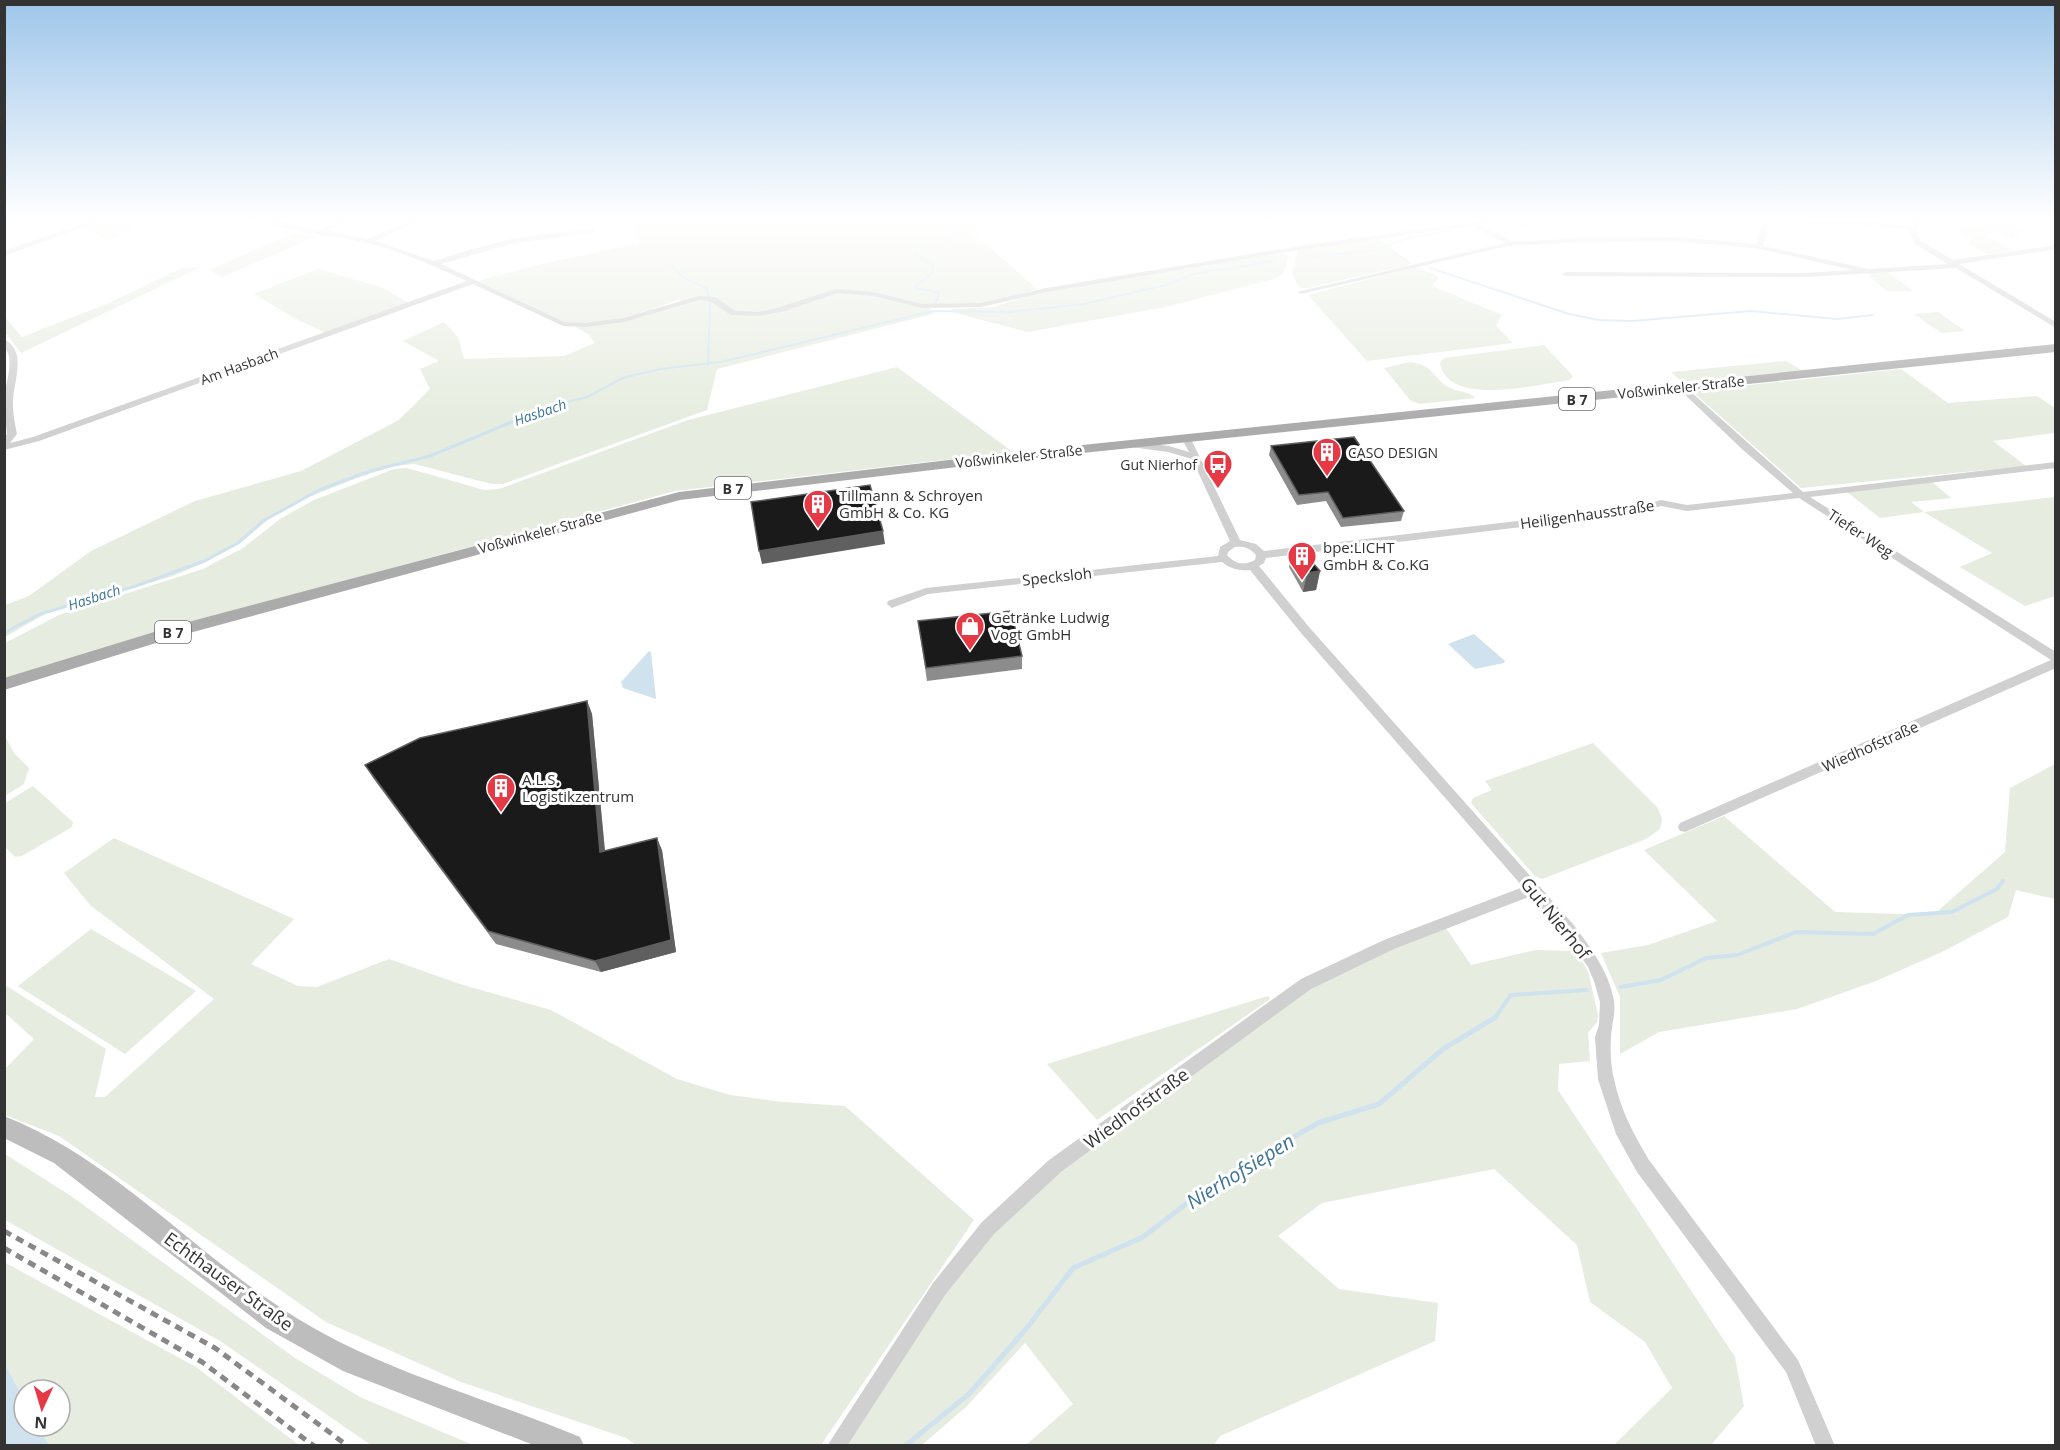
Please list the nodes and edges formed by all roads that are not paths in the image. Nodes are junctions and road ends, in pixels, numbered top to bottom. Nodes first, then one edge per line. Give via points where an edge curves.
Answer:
1 (459, 287) edge
2 (482, 287) edge
3 (1066, 287) edge
4 (1324, 287) edge
5 (1991, 287) edge
6 (1301, 292) dead end
7 (2055, 326) edge
8 (4, 341) edge
9 (2055, 348) edge
10 (1682, 387) junction
11 (1187, 439) junction
12 (1133, 445) junction
13 (4, 446) edge
14 (1197, 458) junction
15 (2055, 465) edge
16 (1801, 495) junction
17 (1236, 543) junction
18 (1261, 555) junction
19 (1224, 559) junction
20 (1253, 566) junction
21 (892, 604) dead end
22 (2055, 658) edge
23 (2055, 663) edge
24 (4, 684) edge
25 (1684, 827) dead end
26 (1533, 889) junction
27 (4, 1126) edge
28 (571, 1446) edge
29 (836, 1446) edge
30 (1826, 1446) edge

1 - 13 street, Am Hasbach via 36,439
2 - 3 street via 574,325 624,320 693,299 712,300 734,313 749,315 782,309 826,292 862,292 942,307 992,303
4 - 6 street
5 - 7 street
8 - 13 street, Am Hasbach via 14,360 8,404 12,434
9 - 10 main road, Voßwinkeler Straße / B 7
10 - 11 main road, Voßwinkeler Straße / B 7
10 - 16 street, Tiefer Weg
11 - 12 main road, Voßwinkeler Straße / B 7
11 - 14 street
12 - 14 street via 1168,449
12 - 24 main road, Voßwinkeler Straße / B 7 via 679,496 177,631
14 - 17 street
15 - 16 street, Heiligenhausstraße
16 - 18 street, Heiligenhausstraße via 1687,508 1661,503 1638,510
16 - 22 street, Tiefer Weg
17 - 18 street via 1252,546
17 - 19 street via 1224,549
18 - 20 street
19 - 20 street via 1236,566
19 - 21 street, Specksloh via 927,591
20 - 26 street, Gut Nierhof
23 - 25 street, Wiedhofstraße
26 - 29 street, Wiedhofstraße via 1344,963 1306,984 1055,1166 987,1228 958,1264
26 - 30 street, Gut Nierhof via 1580,944 1601,981 1607,1002 1605,1079 1622,1128 1643,1166 1792,1366
27 - 28 main road, Echthauser Straße via 62,1155 285,1324 352,1362

